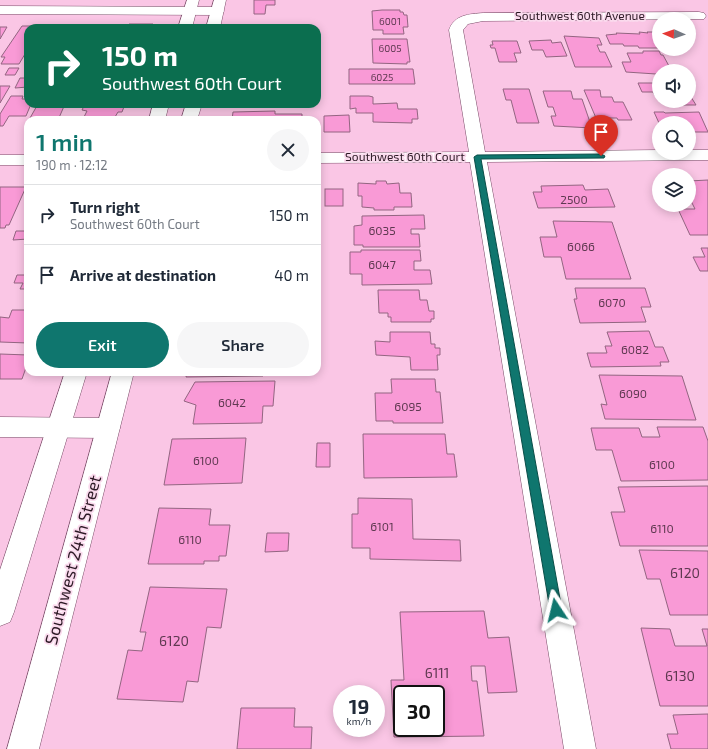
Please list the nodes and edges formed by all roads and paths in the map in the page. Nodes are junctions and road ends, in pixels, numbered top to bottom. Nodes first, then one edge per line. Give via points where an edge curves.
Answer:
1 (192, 5) edge
2 (219, 6) edge
3 (0, 10) edge
4 (699, 15) dead end
5 (186, 24) edge
6 (214, 24) edge
7 (708, 155) edge
8 (477, 157) junction
9 (321, 158) edge
10 (0, 160) edge
11 (24, 160) edge
12 (75, 376) edge
13 (122, 376) edge
14 (0, 427) edge
15 (58, 428) junction
16 (108, 428) junction
17 (0, 612) edge
18 (23, 749) edge
19 (580, 749) edge

1 - 2 street
1 - 3 street
1 - 5 street
2 - 6 street
4 - 8 street, Southwest 60th Avenue via 483,17 461,22 456,27 455,34
7 - 8 street, Southwest 60th Court
8 - 9 street, Southwest 60th Court
8 - 19 street
10 - 11 street
12 - 15 street
13 - 16 street, Southwest 24th Street
14 - 15 street
15 - 16 street
15 - 17 street
16 - 18 street, Southwest 24th Street

